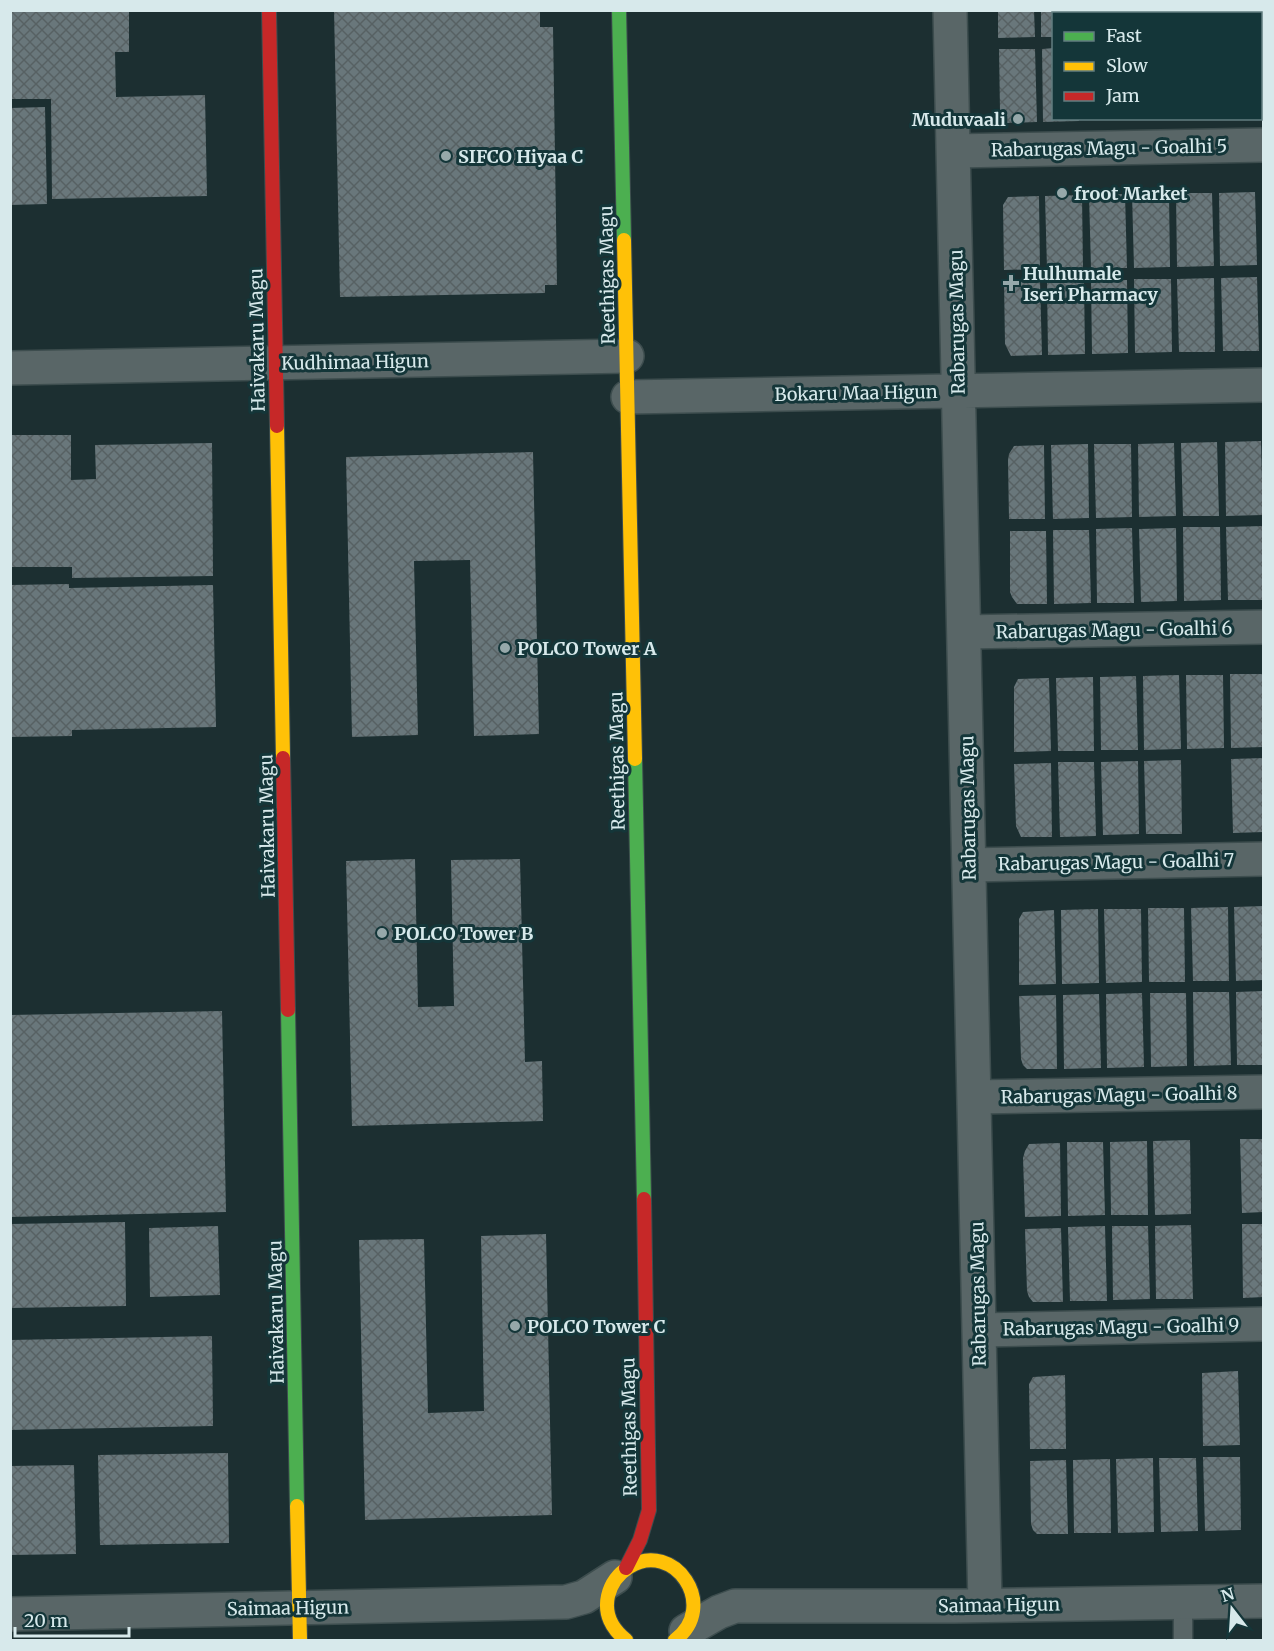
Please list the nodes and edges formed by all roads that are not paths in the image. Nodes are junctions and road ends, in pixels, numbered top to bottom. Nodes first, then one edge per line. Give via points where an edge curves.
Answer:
1 (269, 10) edge
2 (619, 10) edge
3 (950, 10) edge
4 (1263, 145) edge
5 (954, 151) junction
6 (627, 356) junction
7 (275, 363) junction
8 (10, 368) edge
9 (1263, 385) edge
10 (959, 391) junction
11 (628, 397) junction
12 (1263, 627) edge
13 (964, 632) junction
14 (1263, 860) edge
15 (969, 865) junction
16 (1263, 1092) edge
17 (974, 1097) junction
18 (1263, 1324) edge
19 (979, 1330) junction
20 (649, 1510) junction
21 (655, 1531) dead end
22 (665, 1551) dead end
23 (620, 1573) junction
24 (682, 1574) junction
25 (1263, 1601) edge
26 (566, 1602) junction
27 (1182, 1603) junction
28 (985, 1605) junction
29 (735, 1606) junction
30 (299, 1608) junction
31 (10, 1614) edge
32 (680, 1636) edge
33 (622, 1637) edge
34 (300, 1641) edge
35 (1184, 1641) edge

1 - 7 street, Haivakaru Magu
2 - 6 street, Reethigas Magu
3 - 5 street, Rabarugas Magu
4 - 5 street, Rabarugas Magu - Goalhi 5
5 - 10 street, Rabarugas Magu
6 - 7 street, Kudhimaa Higun
6 - 11 street, Reethigas Magu
7 - 8 street, Kudhimaa Higun
7 - 30 street, Haivakaru Magu
9 - 10 street, Bokaru Maa Higun
10 - 11 street, Bokaru Maa Higun
10 - 13 street, Rabarugas Magu
11 - 20 street, Reethigas Magu
12 - 13 street, Rabarugas Magu - Goalhi 6
13 - 15 street, Rabarugas Magu
14 - 15 street, Rabarugas Magu - Goalhi 7
15 - 17 street, Rabarugas Magu
16 - 17 street, Rabarugas Magu - Goalhi 8
17 - 19 street, Rabarugas Magu
18 - 19 street, Rabarugas Magu - Goalhi 9
19 - 28 street, Rabarugas Magu
20 - 21 street, Reethigas Magu
20 - 23 street, Reethigas Magu via 638,1548
22 - 24 street
23 - 24 street via 638,1562 652,1560
23 - 26 street, Saimaa Higun via 584,1597
23 - 33 street, Reethigas Magu via 606,1603 608,1617
24 - 29 street, Saimaa Higun via 700,1591
24 - 32 street via 693,1592 695,1605 692,1619
25 - 27 street, Saimaa Higun
26 - 30 street, Saimaa Higun
26 - 33 street, Saimaa Higun via 598,1616
27 - 28 street, Saimaa Higun
27 - 35 lane
28 - 29 street, Saimaa Higun
29 - 32 street, Saimaa Higun
30 - 31 street, Saimaa Higun
30 - 34 street, Haivakaru Magu

